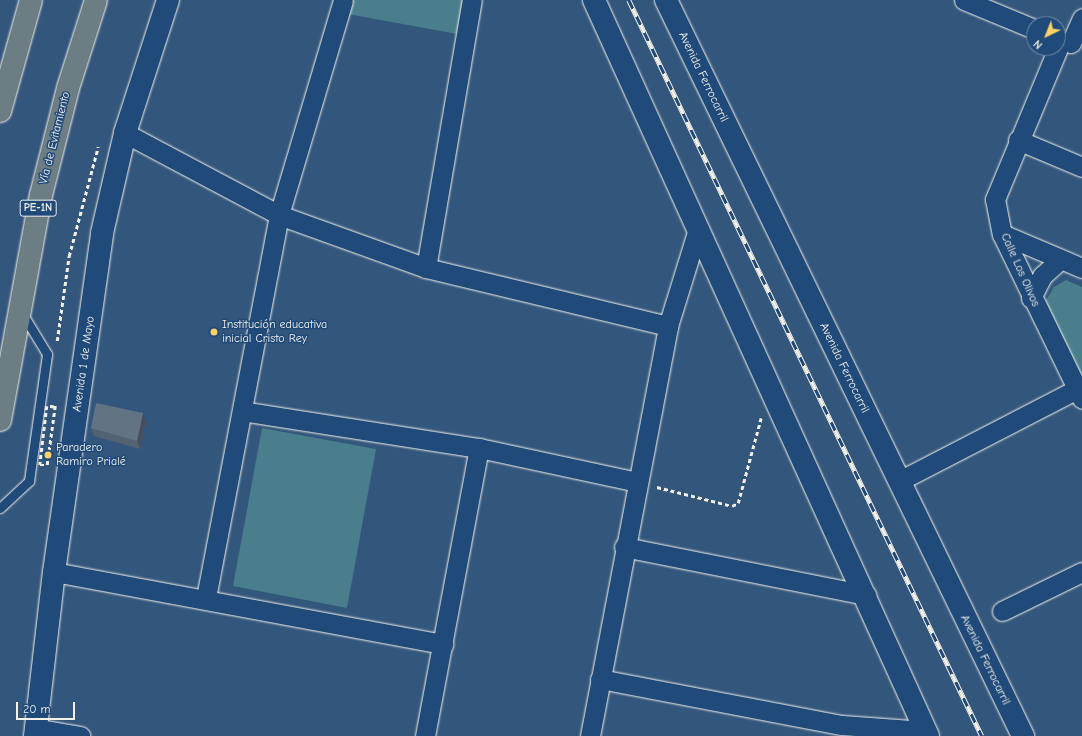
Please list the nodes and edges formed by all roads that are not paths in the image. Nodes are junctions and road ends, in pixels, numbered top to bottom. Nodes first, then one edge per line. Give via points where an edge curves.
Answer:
1 (31, 0) edge
2 (96, 0) edge
3 (168, 0) edge
4 (343, 0) edge
5 (472, 0) edge
6 (594, 0) edge
7 (666, 0) edge
8 (964, 0) edge
9 (1082, 18) edge
10 (1026, 26) edge
11 (1066, 42) edge
12 (1059, 56) edge
13 (0, 111) edge
14 (124, 133) junction
15 (1018, 140) junction
16 (1082, 167) edge
17 (280, 214) junction
18 (698, 229) junction
19 (1002, 234) junction
20 (1061, 259) junction
21 (426, 268) junction
22 (1082, 268) edge
23 (1031, 298) junction
24 (18, 306) junction
25 (668, 326) junction
26 (1080, 394) edge
27 (242, 411) junction
28 (0, 420) edge
29 (479, 448) junction
30 (899, 481) junction
31 (637, 482) junction
32 (0, 508) edge
33 (624, 547) junction
34 (54, 572) junction
35 (1082, 572) edge
36 (866, 595) junction
37 (206, 598) junction
38 (1002, 611) dead end
39 (443, 644) junction
40 (600, 679) junction
41 (35, 732) edge
42 (926, 733) edge
43 (80, 736) edge
44 (425, 736) edge
45 (590, 736) edge
46 (1023, 736) edge

1 - 13 highway
2 - 24 highway, Vía de Evitamiento / PE-1N via 68,88
3 - 14 main road, Avenida 1 de Mayo
4 - 17 street
5 - 21 street
6 - 18 main road
7 - 30 main road, Avenida Ferrocarril
8 - 10 street
9 - 11 street, Calle Los Olivos
12 - 15 street, Calle Los Olivos
14 - 17 street
14 - 34 main road, Avenida 1 de Mayo via 102,233
15 - 16 street
15 - 19 street, Calle Los Olivos via 994,199
17 - 21 street
17 - 27 street
18 - 25 street
18 - 36 main road
19 - 20 street
19 - 23 street, Calle Los Olivos
20 - 22 street
20 - 23 street via 1042,276
21 - 25 street
23 - 26 street, Calle Los Olivos
24 - 28 highway, Vía de Evitamiento / PE-1N
24 - 32 lane via 47,354 29,481
25 - 31 street
26 - 30 street
27 - 29 street
27 - 37 street
29 - 31 street
29 - 39 street
30 - 46 main road, Avenida Ferrocarril
31 - 33 street
33 - 36 street
33 - 40 street
34 - 37 street
34 - 41 main road, Avenida 1 de Mayo
35 - 38 street
36 - 42 main road
37 - 39 street
39 - 44 street
40 - 42 street via 842,725
40 - 45 street
41 - 43 street

